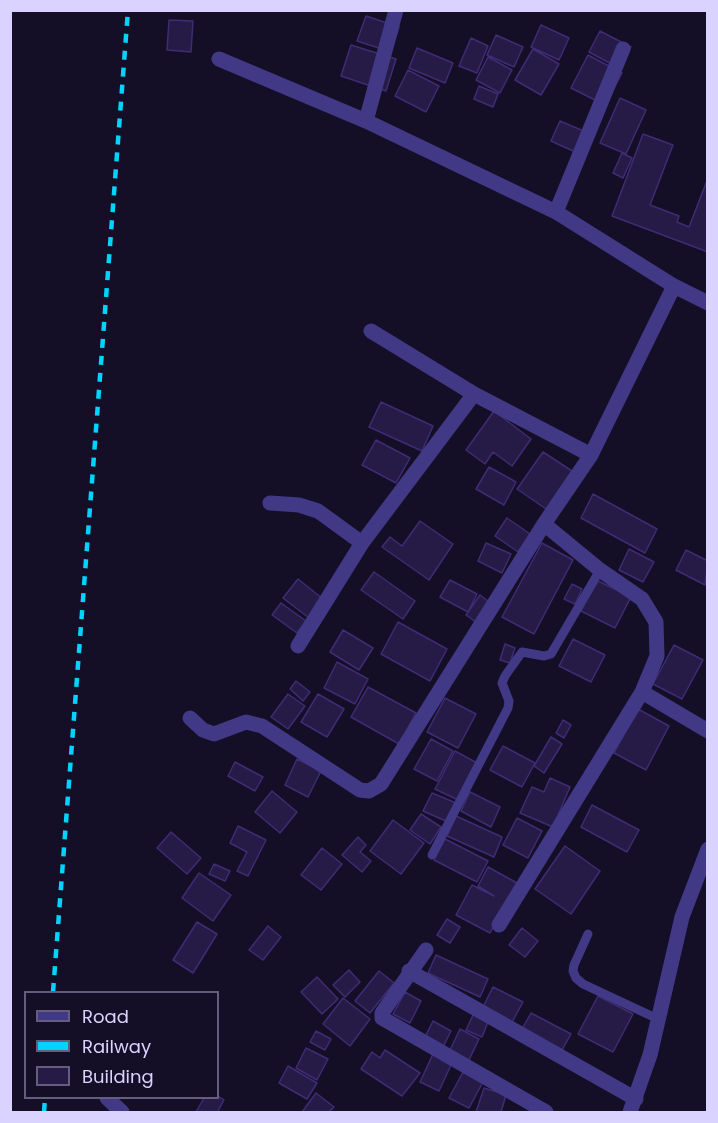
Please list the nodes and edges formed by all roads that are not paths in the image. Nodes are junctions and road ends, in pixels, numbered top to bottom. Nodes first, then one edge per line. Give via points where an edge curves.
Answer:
1 (396, 10) edge
2 (623, 49) dead end
3 (219, 58) dead end
4 (366, 121) junction
5 (556, 212) junction
6 (674, 286) junction
7 (708, 303) edge
8 (370, 331) dead end
9 (474, 394) junction
10 (591, 455) junction
11 (270, 503) dead end
12 (544, 524) junction
13 (362, 543) junction
14 (600, 570) junction
15 (298, 646) dead end
16 (642, 692) junction
17 (190, 718) dead end
18 (708, 730) edge
19 (708, 849) edge
20 (432, 855) dead end
21 (499, 925) dead end
22 (588, 934) dead end
23 (426, 950) dead end
24 (409, 971) junction
25 (657, 1019) junction
26 (108, 1099) edge
27 (633, 1106) edge
28 (122, 1113) edge
29 (546, 1113) edge

1 - 4 street
2 - 5 street
3 - 4 street
4 - 5 street
5 - 6 street
6 - 7 street
6 - 10 street
8 - 9 street
9 - 10 street
9 - 13 street
10 - 12 street
11 - 13 street via 311,509
12 - 14 street
12 - 17 street via 375,789 360,790 262,726 246,723 214,734
13 - 15 street
14 - 16 street via 642,599 656,622 657,656
14 - 20 lane via 551,654 522,652 505,676 501,683 508,708
16 - 18 street
16 - 21 street
19 - 25 street via 682,917
22 - 25 lane via 574,965 576,978
23 - 24 street
24 - 27 street
24 - 29 street via 382,1018
25 - 27 street
26 - 28 street

